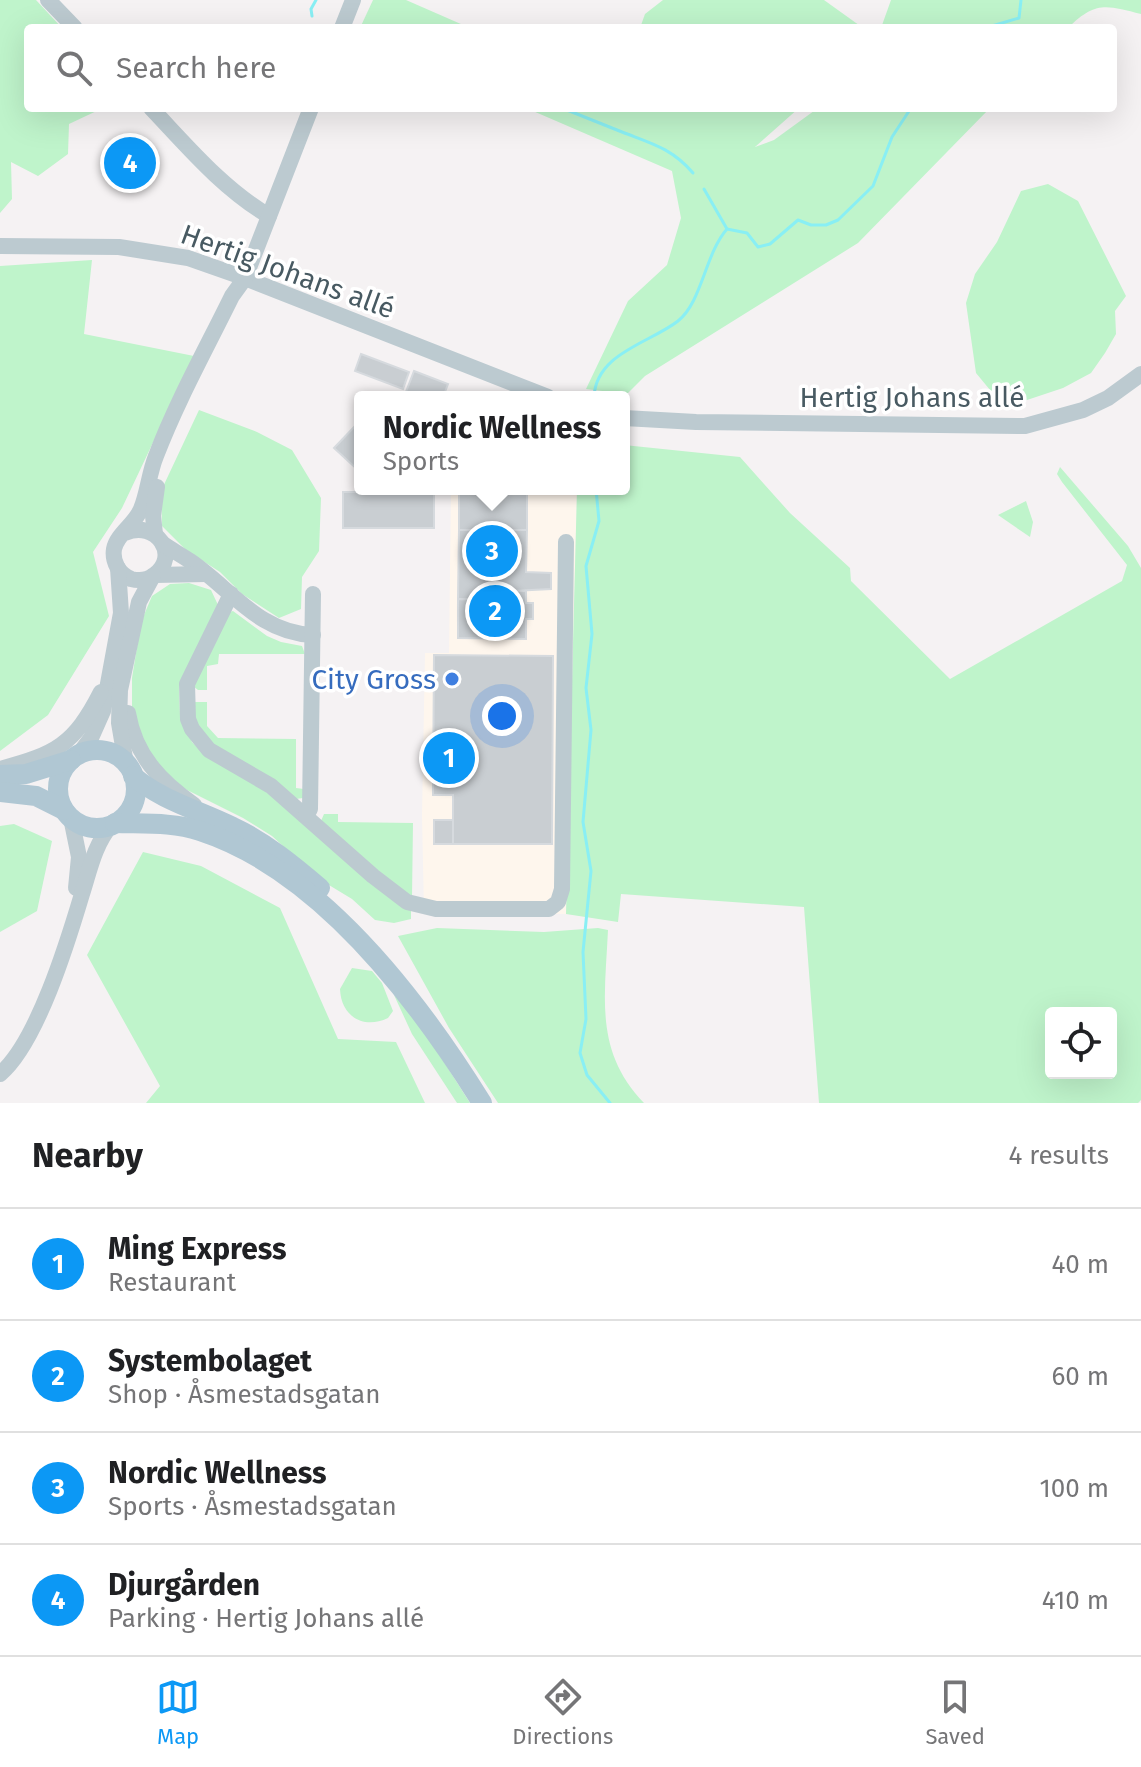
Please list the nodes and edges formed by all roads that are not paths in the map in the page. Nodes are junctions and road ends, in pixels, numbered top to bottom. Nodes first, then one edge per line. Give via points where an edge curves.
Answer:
1 (48, 0) edge
2 (353, 0) edge
3 (71, 24) edge
4 (344, 24) edge
5 (155, 112) edge
6 (309, 112) edge
7 (269, 216) junction
8 (0, 246) edge
9 (243, 282) junction
10 (1141, 374) edge
11 (532, 391) edge
12 (630, 418) edge
13 (125, 533) junction
14 (159, 539) junction
15 (566, 542) dead end
16 (118, 568) junction
17 (206, 574) junction
18 (154, 576) junction
19 (231, 594) junction
20 (313, 594) dead end
21 (313, 635) junction
22 (126, 668) junction
23 (109, 677) junction
24 (75, 757) junction
25 (0, 769) edge
26 (130, 770) junction
27 (0, 775) edge
28 (0, 792) edge
29 (68, 814) junction
30 (208, 815) junction
31 (306, 815) junction
32 (113, 824) junction
33 (70, 931) junction
34 (443, 1042) junction
35 (0, 1074) edge
36 (482, 1103) edge

1 - 3 street
2 - 4 street
5 - 7 street via 236,195
6 - 7 street
7 - 9 street
8 - 9 street, Hertig Johans allé via 142,249 188,258
9 - 11 street, Hertig Johans allé
9 - 13 street via 176,408 138,517
9 - 14 street via 240,300 165,461 154,496
10 - 12 street, Hertig Johans allé via 1083,410 1025,426
13 - 14 street via 140,529
13 - 16 street via 114,552
14 - 17 street
14 - 18 street via 164,562
15 - 31 street via 562,878 555,907 415,905
16 - 18 street via 134,579
16 - 23 street via 121,606
17 - 18 street
17 - 19 street
18 - 22 street via 139,602
19 - 21 street via 270,625
19 - 31 street via 187,684 188,719 209,750 271,786
20 - 21 street
21 - 31 street
22 - 26 street via 119,708
22 - 30 street via 126,700 137,746 154,771
23 - 24 street via 103,711
23 - 25 street via 71,738 52,752
24 - 26 main road via 105,751
24 - 27 main road via 26,774
24 - 29 main road via 58,783
26 - 30 main road via 164,798
26 - 32 main road via 132,805
28 - 29 main road via 36,796
29 - 32 main road via 92,827
29 - 33 street via 79,857
30 - 34 main road via 274,851 369,932 420,994
32 - 33 street via 95,850
32 - 34 main road via 197,830 266,863 373,955
33 - 35 street via 25,1041
34 - 36 main road

